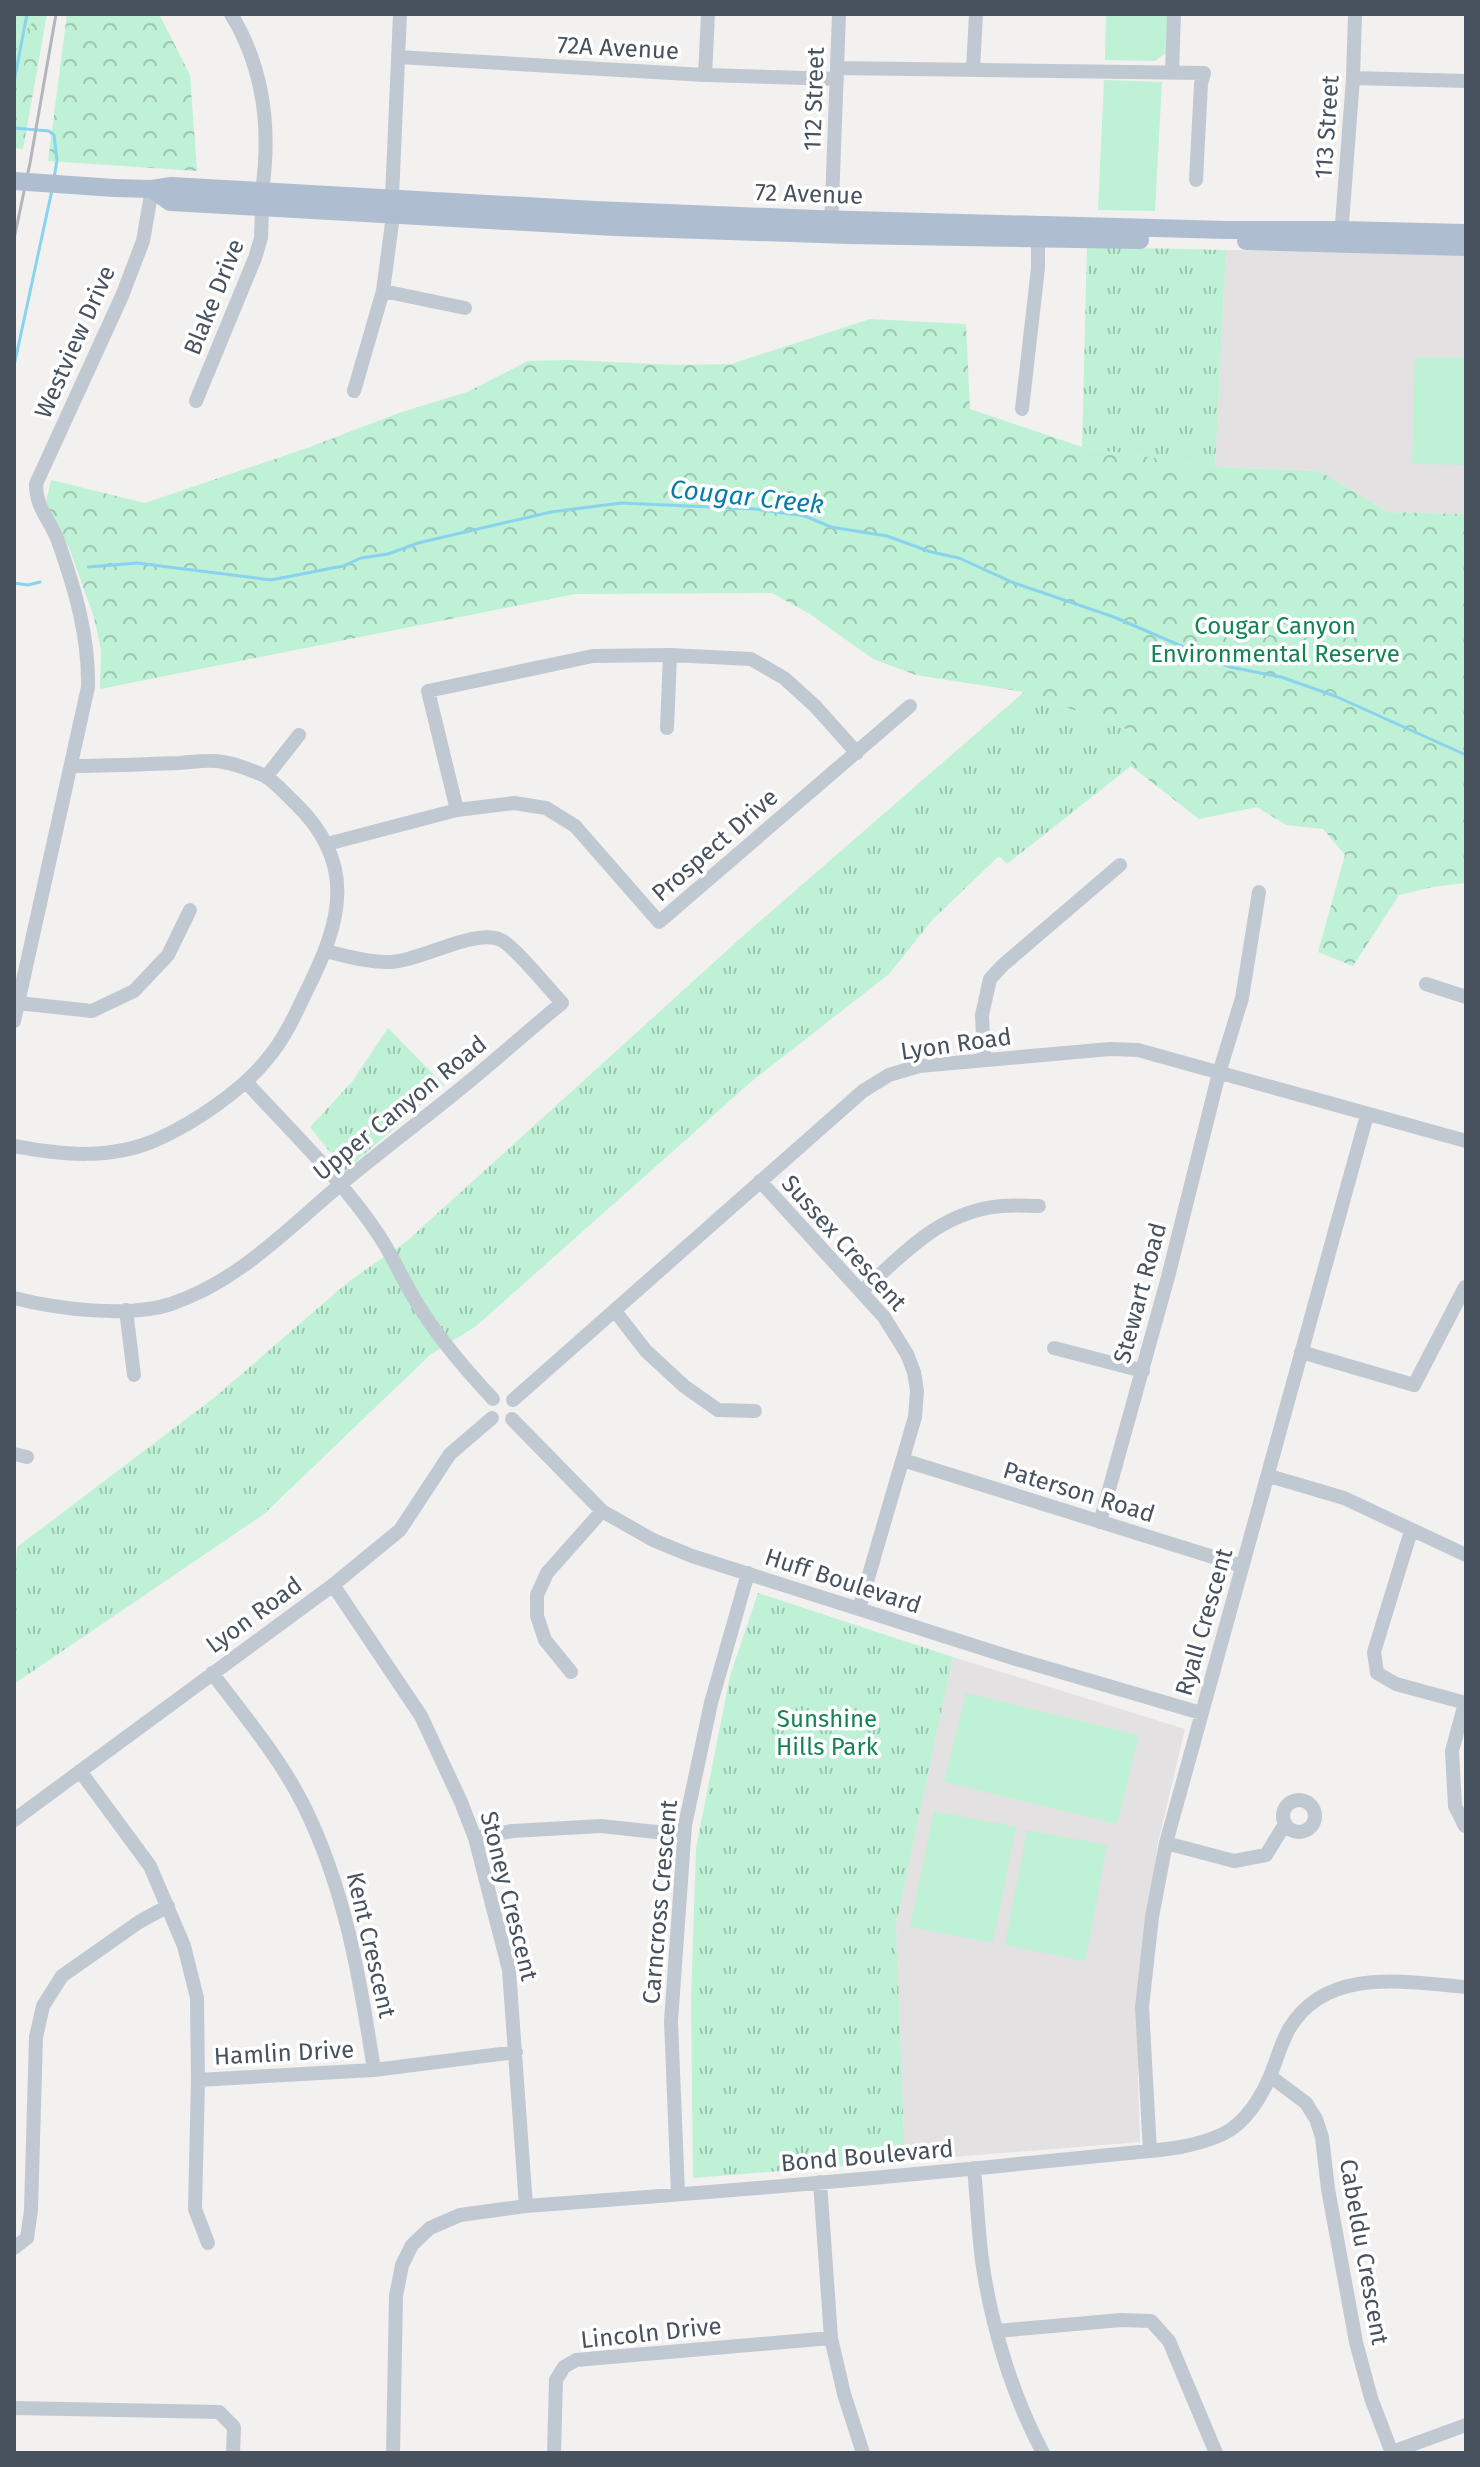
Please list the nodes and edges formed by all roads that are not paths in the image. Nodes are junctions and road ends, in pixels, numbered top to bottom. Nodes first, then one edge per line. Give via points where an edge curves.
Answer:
1 (231, 14) edge
2 (400, 14) edge
3 (708, 14) edge
4 (839, 14) edge
5 (976, 14) edge
6 (1174, 14) edge
7 (1355, 14) edge
8 (398, 57) junction
9 (973, 69) junction
10 (837, 73) junction
11 (1172, 73) junction
12 (705, 75) junction
13 (1353, 78) junction
14 (1466, 81) edge
15 (1196, 180) dead end
16 (14, 181) edge
17 (152, 189) junction
18 (262, 199) junction
19 (392, 206) junction
20 (831, 226) junction
21 (1466, 233) edge
22 (1341, 237) junction
23 (1038, 239) junction
24 (1466, 247) edge
25 (383, 291) junction
26 (465, 308) dead end
27 (354, 391) dead end
28 (196, 401) dead end
29 (1022, 409) dead end
30 (670, 655) junction
31 (910, 706) dead end
32 (667, 728) dead end
33 (299, 735) dead end
34 (857, 753) junction
35 (71, 766) junction
36 (266, 777) junction
37 (457, 810) junction
38 (327, 844) junction
39 (1120, 865) dead end
40 (1259, 892) dead end
41 (190, 910) dead end
42 (325, 951) junction
43 (1426, 984) dead end
44 (1466, 997) edge
45 (18, 1003) junction
46 (14, 1021) edge
47 (984, 1059) junction
48 (1219, 1073) junction
49 (246, 1082) junction
50 (1367, 1115) junction
51 (1466, 1141) edge
52 (14, 1146) edge
53 (760, 1181) junction
54 (339, 1185) junction
55 (1039, 1206) dead end
56 (1465, 1287) edge
57 (861, 1292) junction
58 (14, 1298) edge
59 (126, 1310) junction
60 (615, 1311) junction
61 (1054, 1348) dead end
62 (1301, 1352) junction
63 (1143, 1371) junction
64 (134, 1375) dead end
65 (493, 1399) junction
66 (513, 1400) junction
67 (755, 1411) dead end
68 (492, 1418) junction
69 (512, 1419) junction
70 (903, 1460) junction
71 (1269, 1476) junction
72 (602, 1511) junction
73 (1100, 1522) junction
74 (1411, 1531) junction
75 (1466, 1555) edge
76 (1242, 1566) junction
77 (748, 1573) junction
78 (333, 1585) junction
79 (859, 1609) junction
80 (571, 1672) dead end
81 (212, 1673) junction
82 (1465, 1703) edge
83 (1201, 1713) junction
84 (80, 1771) junction
85 (14, 1820) edge
86 (1285, 1824) dead end
87 (1465, 1826) edge
88 (684, 1835) junction
89 (475, 1838) junction
90 (1166, 1843) junction
91 (168, 1906) junction
92 (1466, 1987) edge
93 (516, 2052) junction
94 (374, 2070) junction
95 (1270, 2076) junction
96 (198, 2080) junction
97 (1150, 2151) junction
98 (974, 2168) junction
99 (820, 2182) junction
100 (678, 2194) junction
101 (526, 2206) junction
102 (208, 2243) dead end
103 (14, 2248) edge
104 (997, 2331) junction
105 (831, 2338) junction
106 (14, 2408) edge
107 (1466, 2425) edge
108 (233, 2453) edge
109 (393, 2453) edge
110 (554, 2453) edge
111 (863, 2453) edge
112 (1043, 2453) edge
113 (1216, 2453) edge
114 (1392, 2453) edge

1 - 18 street, Blake Drive via 260,79
2 - 8 street
3 - 12 street
4 - 10 street, 112 Street
5 - 9 street
6 - 11 street
7 - 13 street, 113 Street
8 - 12 street, 72A Avenue
8 - 19 street
9 - 10 street, 72A Avenue
9 - 11 street, 72A Avenue
10 - 12 street, 72A Avenue
10 - 20 street, 112 Street
11 - 15 street, 72A Avenue via 1204,73
13 - 14 street
13 - 22 street, 113 Street
16 - 17 main road, 72 Avenue, bridge
17 - 18 main road, 72 Avenue via 171,186
17 - 35 street, Westview Drive via 143,241 122,296 36,484 36,498 56,537 86,632 87,690
18 - 19 main road, 72 Avenue
18 - 28 street, Blake Drive via 255,258
19 - 20 main road, 72 Avenue via 595,210
19 - 25 street
20 - 22 main road, 72 Avenue via 1227,230
20 - 23 main road, 72 Avenue
21 - 22 main road, 72 Avenue
22 - 23 main road, 72 Avenue
22 - 24 main road, 72 Avenue
23 - 29 street
25 - 26 street
25 - 27 street
30 - 32 street
30 - 34 street via 751,659 784,678
30 - 37 street via 593,656 428,691
31 - 34 street, Prospect Drive
33 - 36 street
34 - 37 street, Prospect Drive via 659,922 575,826 546,808 514,803
35 - 36 street via 222,761
35 - 45 street, Westview Drive
36 - 38 street via 310,817
37 - 38 street, Prospect Drive
38 - 42 street via 338,891
39 - 47 street via 990,979 982,1015
40 - 48 street, Stewart Road via 1242,998
41 - 45 street via 168,955 134,991 92,1011
42 - 49 street via 291,1024
42 - 54 street, Upper Canyon Road via 393,962 491,937 505,942 562,1003
43 - 44 street
45 - 46 street, Westview Drive
47 - 48 street, Lyon Road via 1138,1050
47 - 53 street, Lyon Road via 889,1075 863,1091
48 - 50 street, Lyon Road
48 - 63 street, Stewart Road
49 - 52 street via 178,1128 122,1151 58,1154
49 - 54 street
50 - 51 street, Lyon Road
50 - 62 street, Ryall Crescent
53 - 57 street, Sussex Crescent
53 - 60 street, Lyon Road
54 - 59 street, Upper Canyon Road via 234,1274 168,1305
54 - 65 street via 378,1233 440,1336
55 - 57 street via 1001,1206 951,1219 929,1231
56 - 62 street via 1414,1385
57 - 70 street, Sussex Crescent via 884,1317 914,1372 915,1417
58 - 59 street, Upper Canyon Road via 97,1311
59 - 64 street
60 - 66 street, Lyon Road
60 - 67 street via 646,1351 684,1386 718,1410
61 - 63 street
62 - 71 street, Ryall Crescent
63 - 73 street, Stewart Road
65 - 66 street via 504,1394
65 - 68 street via 488,1409
66 - 69 street
68 - 69 street
68 - 78 street, Lyon Road via 450,1454 400,1530
69 - 72 street, Huff Boulevard
70 - 73 street, Paterson Road
70 - 79 street, Sussex Crescent
71 - 74 street via 1344,1498
71 - 76 street, Ryall Crescent
72 - 77 street, Huff Boulevard via 653,1540
72 - 80 street via 547,1573 537,1595 545,1640
73 - 76 street, Paterson Road
74 - 75 street
74 - 82 street via 1374,1652 1377,1673 1396,1684
76 - 83 street, Ryall Crescent
77 - 79 street, Huff Boulevard
77 - 88 street, Carncross Crescent via 711,1703
78 - 81 street, Lyon Road
78 - 89 street, Stoney Crescent via 421,1716
79 - 83 street, Huff Boulevard
81 - 84 street, Lyon Road
81 - 94 street, Kent Crescent via 264,1741 302,1802 327,1856 361,1983
82 - 87 street via 1452,1751 1455,1806
83 - 90 street, Ryall Crescent
84 - 85 street, Lyon Road
84 - 91 street via 150,1866
86 - 90 street via 1266,1855 1234,1861
88 - 89 street via 601,1826
88 - 100 street, Carncross Crescent via 671,2021
89 - 93 street, Stoney Crescent via 509,1970
90 - 97 street, Ryall Crescent via 1142,2007
91 - 96 street via 197,1998
91 - 103 street via 62,1976 43,2006 36,2037 31,2210 27,2238
92 - 95 street, Bond Boulevard via 1371,1981 1338,1988 1321,1997 1289,2029
93 - 94 street, Hamlin Drive
93 - 101 street, Stoney Crescent
94 - 96 street, Hamlin Drive
95 - 97 street, Bond Boulevard via 1249,2112 1227,2132 1204,2142
95 - 114 street, Cabeldu Crescent via 1306,2103 1322,2137 1356,2342
96 - 102 street via 195,2209
97 - 98 street, Bond Boulevard
98 - 99 street, Bond Boulevard
98 - 104 street via 982,2262
99 - 100 street, Bond Boulevard
99 - 105 street
100 - 101 street, Bond Boulevard
101 - 109 street, Bond Boulevard via 460,2215 430,2228 412,2245 396,2296
104 - 112 street
104 - 113 street via 1151,2321 1169,2341
105 - 110 street, Lincoln Drive via 576,2360 556,2380
105 - 111 street
106 - 108 street via 219,2412 234,2427
107 - 114 street

